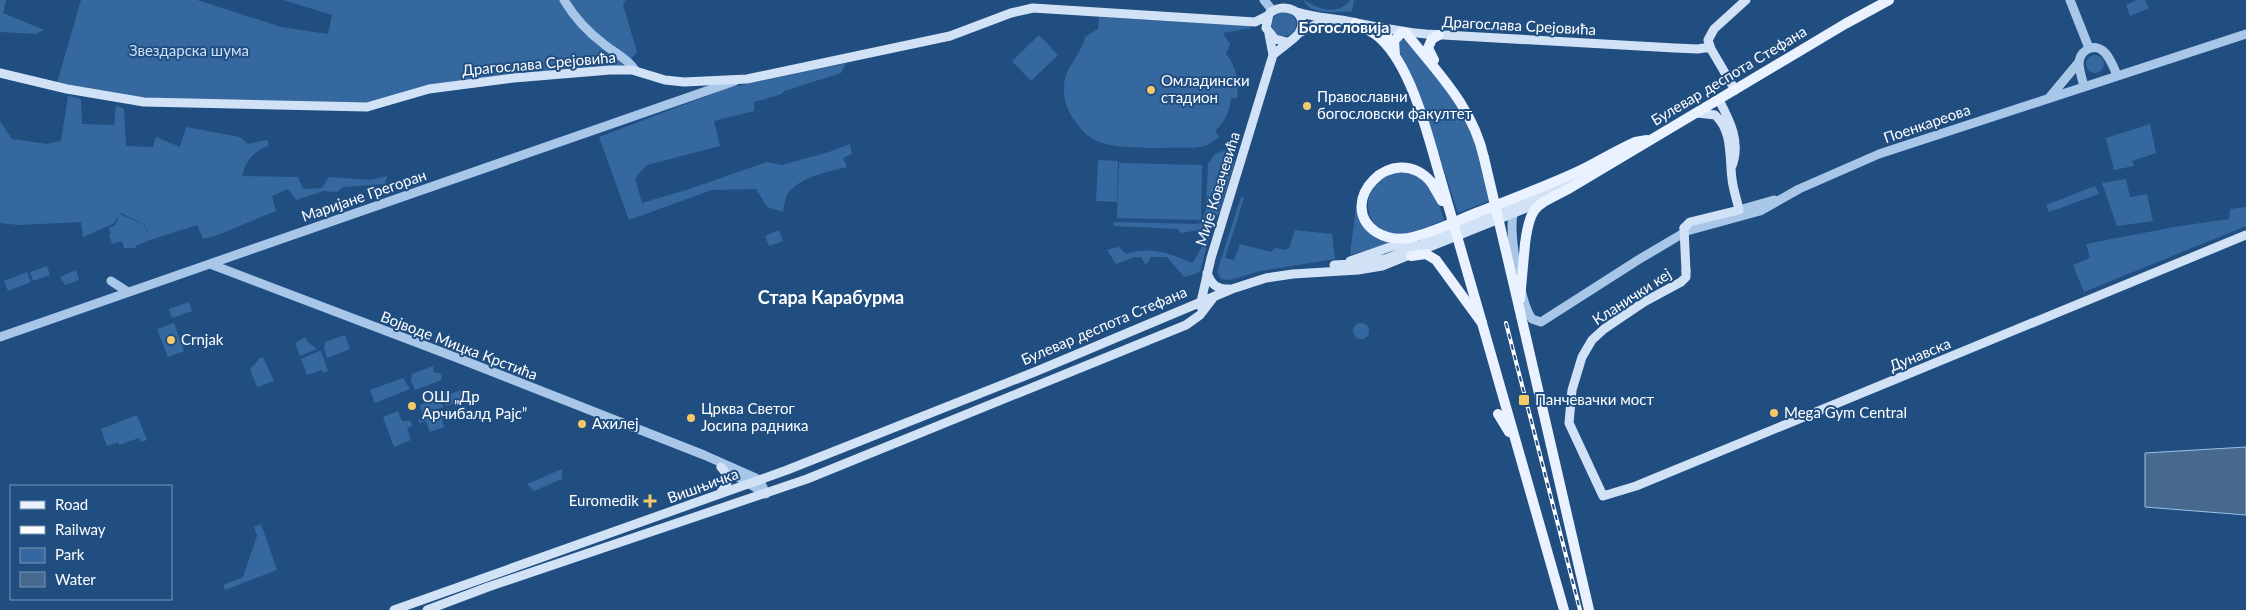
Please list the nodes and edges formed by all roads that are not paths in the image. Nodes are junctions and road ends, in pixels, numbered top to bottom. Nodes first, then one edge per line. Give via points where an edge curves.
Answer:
1 (564, 0) edge
2 (1264, 0) edge
3 (1746, 0) edge
4 (1889, 0) edge
5 (2070, 0) edge
6 (1291, 6) edge
7 (1270, 13) junction
8 (1327, 19) junction
9 (1255, 22) junction
10 (1355, 22) junction
11 (1385, 29) junction
12 (1404, 32) junction
13 (1268, 33) junction
14 (1299, 33) junction
15 (1439, 35) junction
16 (2246, 35) edge
17 (1287, 42) junction
18 (1710, 47) junction
19 (2089, 48) junction
20 (1393, 54) junction
21 (1273, 55) junction
22 (2079, 62) junction
23 (1437, 68) junction
24 (635, 70) junction
25 (0, 73) edge
26 (2117, 75) junction
27 (738, 81) junction
28 (2084, 86) junction
29 (1735, 90) junction
30 (2049, 98) junction
31 (1718, 100) junction
32 (1697, 113) junction
33 (1653, 140) junction
34 (1731, 168) junction
35 (1584, 178) junction
36 (1435, 179) junction
37 (1782, 198) junction
38 (1540, 203) junction
39 (1739, 210) junction
40 (1513, 214) junction
41 (1502, 218) junction
42 (1684, 228) joint
43 (2246, 235) edge
44 (1420, 236) junction
45 (1513, 243) junction
46 (1411, 256) junction
47 (210, 264) junction
48 (1336, 265) junction
49 (1307, 272) junction
50 (1207, 273) junction
51 (111, 281) dead end
52 (1232, 289) junction
53 (128, 292) junction
54 (1215, 296) junction
55 (1201, 302) junction
56 (1519, 307) junction
57 (1195, 319) junction
58 (1482, 324) junction
59 (0, 337) edge
60 (1018, 379) joint
61 (1027, 391) joint
62 (1498, 414) dead end
63 (1553, 421) dead end
64 (1517, 447) junction
65 (1552, 448) junction
66 (697, 454) junction
67 (721, 467) junction
68 (759, 480) junction
69 (748, 484) junction
70 (720, 494) junction
71 (766, 494) junction
72 (1603, 496) joint
73 (394, 610) edge
74 (427, 610) edge
75 (1564, 610) edge
76 (1590, 610) edge

1 - 24 street via 595,37
2 - 7 street
3 - 18 main road via 1714,30 1708,40
4 - 29 main road, Булевар деспота Стефана
5 - 19 street
6 - 7 main road
6 - 8 main road, Драгослава Срејовића
6 - 14 main road via 1302,23
7 - 9 main road
7 - 13 main road
8 - 10 main road, Драгослава Срејовића
8 - 14 main road
9 - 13 main road
9 - 27 main road, Драгослава Срејовића via 1033,8 950,36
10 - 11 main road, Драгослава Срејовића
10 - 20 main road via 1376,34
11 - 12 main road, Драгослава Срејовића
11 - 20 main road
12 - 15 main road, Драгослава Срејовића
12 - 20 main road via 1394,40
12 - 23 main road
13 - 17 main road via 1277,41
13 - 21 main road, Мије Ковачевића
14 - 17 main road
15 - 18 main road, Драгослава Срејовића via 1698,49
15 - 23 main road via 1432,39 1428,48
16 - 26 street, Поенкареова
17 - 21 main road
18 - 29 main road
19 - 22 street
19 - 26 street via 2103,51
20 - 36 main road via 1416,100
21 - 50 main road, Мије Ковачевића
22 - 28 street
22 - 30 street
23 - 56 main road, bridge via 1470,120 1484,158
24 - 25 main road, Драгослава Срејовића via 514,78 429,89 379,105 361,107 135,101
24 - 27 main road, Драгослава Срејовића via 676,82
26 - 28 street, Поенкареова
27 - 47 street, Маријане Грегоран
28 - 30 street, Поенкареова
29 - 31 main road, Булевар деспота Стефана
30 - 37 street, Поенкареова via 1880,154
31 - 32 main road, Булевар деспота Стефана
31 - 34 main road via 1734,136 1736,149
32 - 33 main road, Булевар деспота Стефана
32 - 34 main road via 1712,114 1721,121 1728,140
33 - 35 main road, Булевар деспота Стефана
33 - 44 main road via 1635,142 1567,176
34 - 39 main road
35 - 38 main road, Булевар деспота Стефана
35 - 48 main road, Булевар деспота Стефана via 1388,258
36 - 44 main road via 1407,168 1389,169 1373,180 1363,198 1365,216 1377,232 1396,239
36 - 58 main road, bridge via 1454,229
37 - 39 street, Поенкареова
37 - 45 street, Поенкареова via 1760,212 1682,233 1544,322 1538,323 1530,317
38 - 40 main road, Булевар деспота Стефана
38 - 56 main road, bridge via 1529,219
39 - 42 main road, Поенкареова via 1690,222
40 - 41 main road, Булевар деспота Стефана
40 - 45 street
41 - 45 street
41 - 46 main road, Булевар деспота Стефана
42 - 72 main road, Кланички кеј, bridge via 1686,277 1593,339 1582,357 1572,390 1568,423
43 - 72 main road, Дунавска via 1645,482
44 - 48 main road
46 - 49 main road, Булевар деспота Стефана via 1371,269
46 - 58 main road via 1429,255 1436,260
47 - 53 street, Маријане Грегоран
47 - 66 street, Војводе Мицка Крстића
48 - 49 main road, Булевар деспота Стефана
49 - 52 main road, Булевар деспота Стефана via 1266,278
50 - 52 main road via 1215,286
50 - 55 main road, Мије Ковачевића
51 - 53 street
52 - 54 main road, Булевар деспота Стефана
53 - 59 street, Маријане Грегоран
54 - 55 main road, Булевар деспота Стефана
54 - 57 main road, Булевар деспота Стефана
55 - 57 main road, Булевар деспота Стефана
55 - 60 main road, Булевар деспота Стефана
56 - 65 main road
57 - 61 main road, Булевар деспота Стефана
58 - 64 main road
60 - 68 main road, Вишњичка
61 - 71 main road, Вишњичка
62 - 64 main road
63 - 65 main road
64 - 75 main road
65 - 76 main road
66 - 67 street, Војводе Мицка Крстића
66 - 68 street, Војводе Мицка Крстића
67 - 69 street, Војводе Мицка Крстића
67 - 70 main road via 728,479
68 - 69 main road, Вишњичка
68 - 71 street
69 - 70 main road, Вишњичка
69 - 71 street, Војводе Мицка Крстића
70 - 73 main road, Вишњичка
71 - 74 main road, Вишњичка

